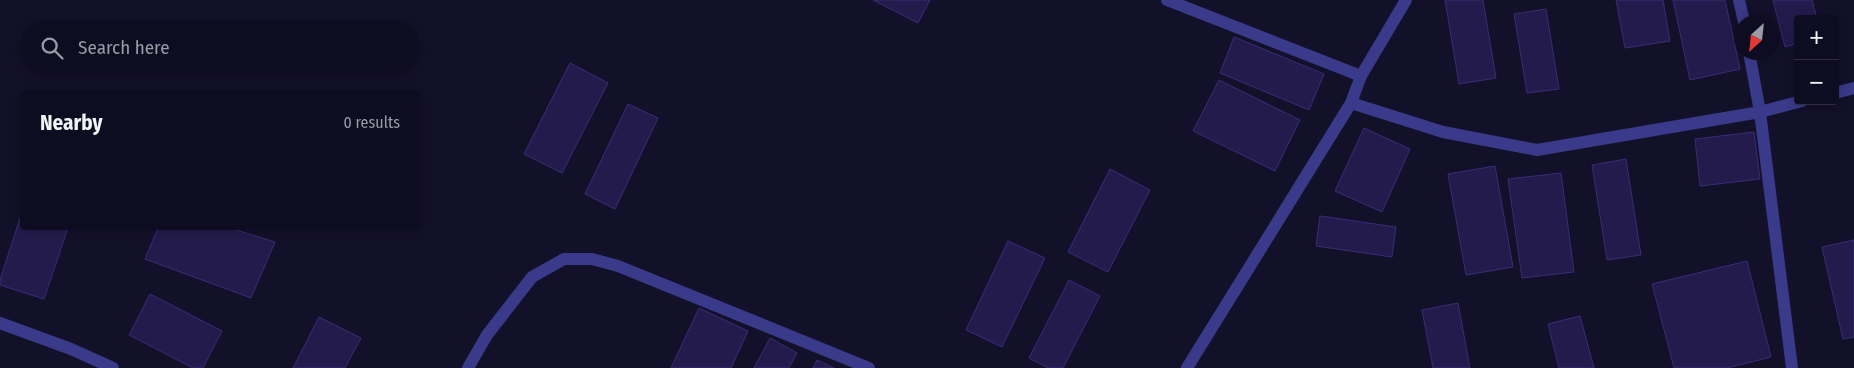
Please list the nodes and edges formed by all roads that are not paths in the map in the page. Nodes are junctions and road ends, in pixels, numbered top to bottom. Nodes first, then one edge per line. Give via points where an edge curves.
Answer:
1 (1167, 0) edge
2 (1406, 0) edge
3 (1740, 0) edge
4 (1743, 15) edge
5 (1750, 60) edge
6 (1360, 76) junction
7 (1854, 88) edge
8 (1839, 92) edge
9 (1351, 103) junction
10 (1794, 103) edge
11 (1760, 112) junction
12 (0, 323) edge
13 (113, 368) edge
14 (468, 368) edge
15 (869, 368) edge
16 (1186, 368) edge
17 (1792, 368) edge

1 - 6 street
2 - 6 street
3 - 4 street
5 - 11 street
6 - 9 street
7 - 8 street
9 - 11 street via 1443,132 1537,150
9 - 16 street
10 - 11 street
11 - 17 street
12 - 13 street
14 - 15 street via 488,335 532,277 564,259 592,259 618,266

